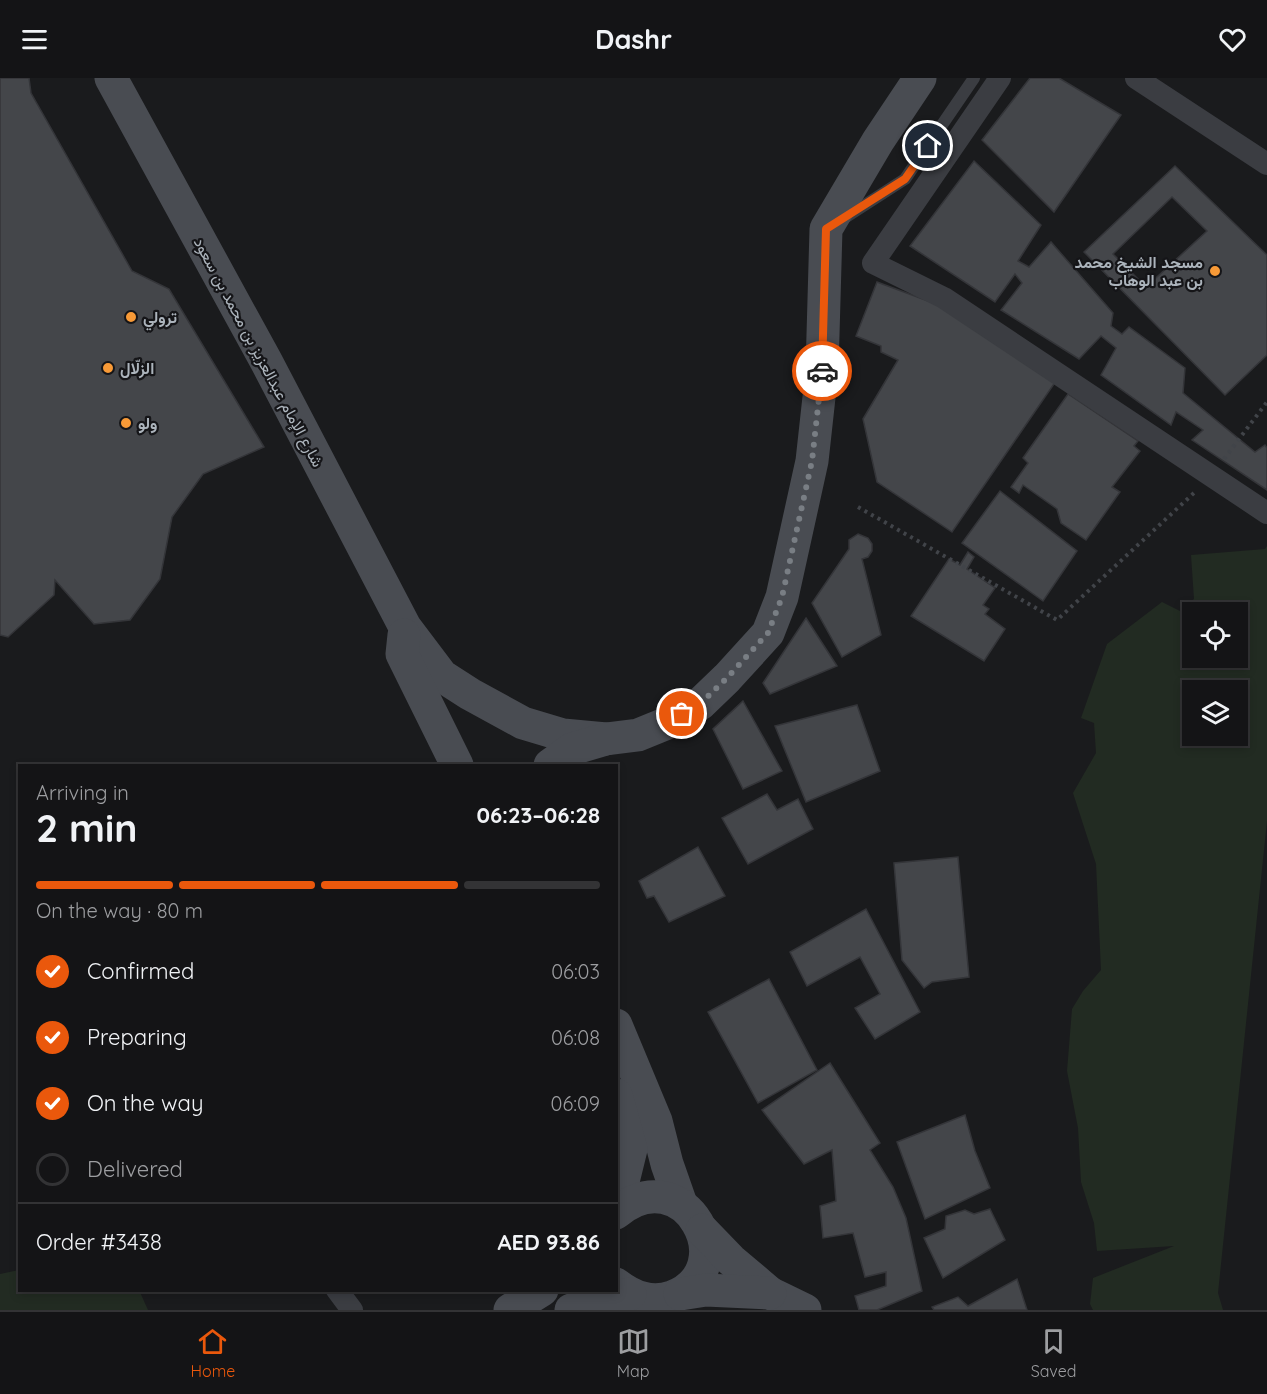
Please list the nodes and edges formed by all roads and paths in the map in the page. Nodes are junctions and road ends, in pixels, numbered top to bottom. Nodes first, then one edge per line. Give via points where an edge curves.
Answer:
1 (111, 78) edge
2 (920, 78) edge
3 (974, 78) edge
4 (1000, 78) edge
5 (1137, 78) edge
6 (1267, 164) edge
7 (826, 229) junction
8 (1267, 402) edge
9 (1212, 476) junction
10 (858, 507) dead end
11 (1267, 513) edge
12 (405, 627) junction
13 (606, 739) junction
14 (457, 764) edge
15 (551, 764) edge
16 (618, 1031) edge
17 (618, 1102) edge
18 (618, 1204) edge
19 (681, 1204) junction
20 (618, 1211) edge
21 (702, 1230) junction
22 (623, 1289) edge
23 (338, 1292) edge
24 (539, 1292) edge
25 (618, 1292) edge
26 (770, 1293) junction
27 (680, 1294) junction
28 (351, 1310) edge
29 (510, 1310) edge
30 (571, 1310) edge
31 (805, 1310) edge

1 - 12 street, شارع الإمام عبدالعزيز بن محمد بن سعود via 266,361
2 - 7 street
3 - 7 lane via 905,179
4 - 9 street via 873,263 944,298
5 - 6 street
7 - 13 street via 822,370 812,461 782,597 768,633 700,704 638,735
8 - 9 path
9 - 10 path via 1057,620
9 - 11 street
12 - 13 street, شارع الإمام عبدالعزيز بن محمد بن سعود via 442,676 470,694 523,723 563,735
12 - 14 street via 402,654
13 - 15 street via 572,749
16 - 19 street via 656,1121
17 - 18 street via 631,1149
19 - 20 street via 654,1197
19 - 21 street via 694,1215
21 - 26 street
21 - 27 street via 705,1258 692,1284
22 - 27 street via 647,1300
23 - 28 street
24 - 29 street
25 - 30 street
26 - 27 street via 706,1290
26 - 31 street

